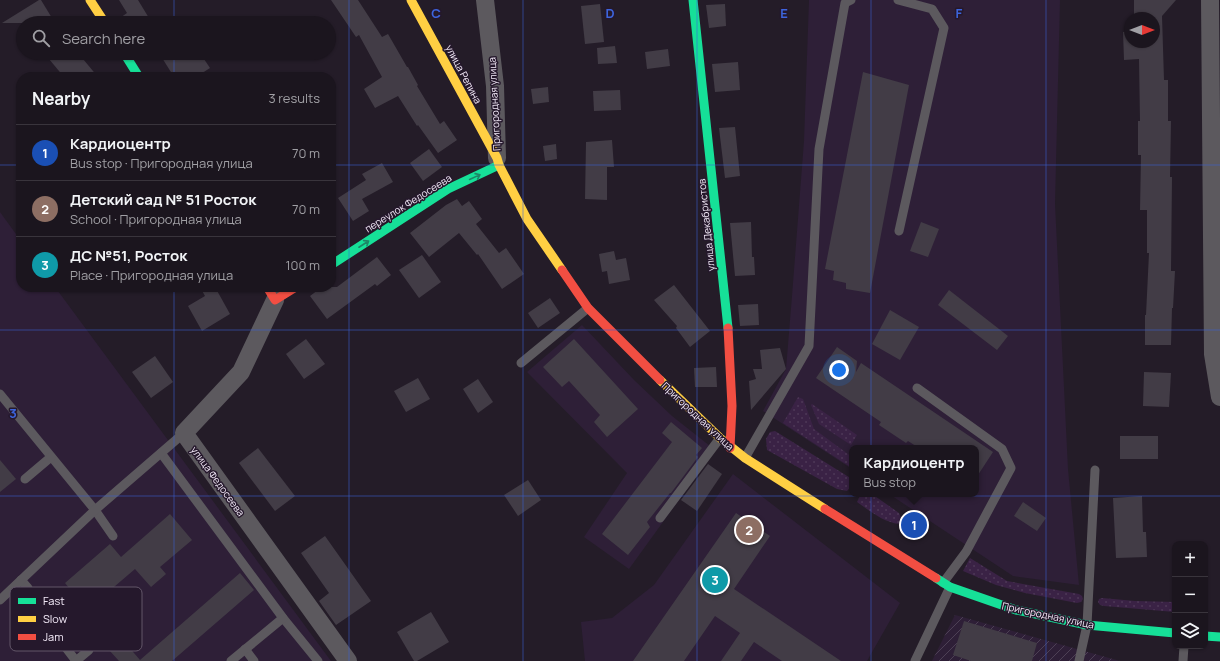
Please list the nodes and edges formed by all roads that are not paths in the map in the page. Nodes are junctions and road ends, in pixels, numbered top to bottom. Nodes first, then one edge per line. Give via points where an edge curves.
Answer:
1 (90, 0) edge
2 (411, 0) edge
3 (486, 0) edge
4 (693, 0) edge
5 (851, 0) edge
6 (898, 0) edge
7 (1210, 0) edge
8 (100, 16) edge
9 (128, 60) edge
10 (136, 72) edge
11 (498, 162) junction
12 (899, 231) dead end
13 (336, 262) edge
14 (271, 294) edge
15 (588, 308) junction
16 (1216, 348) edge
17 (521, 363) dead end
18 (918, 388) dead end
19 (0, 394) edge
20 (1220, 397) edge
21 (184, 433) junction
22 (720, 438) junction
23 (730, 448) junction
24 (161, 453) junction
25 (51, 457) junction
26 (746, 458) junction
27 (1095, 470) dead end
28 (25, 479) dead end
29 (95, 510) junction
30 (660, 518) dead end
31 (113, 536) dead end
32 (21, 580) junction
33 (947, 585) junction
34 (14, 587) edge
35 (27, 587) edge
36 (10, 590) edge
37 (0, 600) edge
38 (283, 618) junction
39 (1087, 625) junction
40 (1172, 633) edge
41 (1208, 636) edge
42 (1220, 637) edge
43 (245, 649) junction
44 (1184, 649) edge
45 (68, 651) edge
46 (88, 651) edge
47 (76, 661) edge
48 (231, 661) edge
49 (254, 661) edge
50 (318, 661) edge
51 (348, 661) edge
52 (915, 661) edge
53 (1079, 661) edge
54 (1183, 661) edge

1 - 8 street
2 - 11 street, улица Репина
3 - 11 street, Пригородная улица via 495,86
4 - 23 street, улица Декабристов via 727,317 732,406
5 - 26 lane via 845,3 819,149 809,346
6 - 12 lane via 932,9 944,28
7 - 16 street
9 - 10 street
13 -> 11 street, переулок Федосеева via 448,189
11 - 15 street, Пригородная улица via 527,220
14 - 21 street via 240,372
15 - 17 lane
15 - 22 street, Пригородная улица
16 - 20 street
18 - 33 lane via 1002,449 1010,468
19 - 25 lane
21 - 24 lane
21 - 51 street, улица Федосеева
22 - 23 street, Пригородная улица
22 - 30 lane
23 - 26 street, Пригородная улица
24 - 29 lane
24 - 38 lane
25 - 28 lane
25 - 29 lane
26 - 33 street, Пригородная улица
27 - 39 lane
29 - 31 lane
29 - 32 lane
32 - 34 lane
32 - 35 lane
33 - 39 street, Пригородная улица via 1016,610
33 - 52 lane
36 - 37 lane
38 - 43 lane
38 - 50 lane
39 - 40 street, Пригородная улица
39 - 53 lane
41 - 42 street
43 - 48 lane
43 - 49 lane
44 - 54 lane
45 - 47 lane
46 - 47 lane

